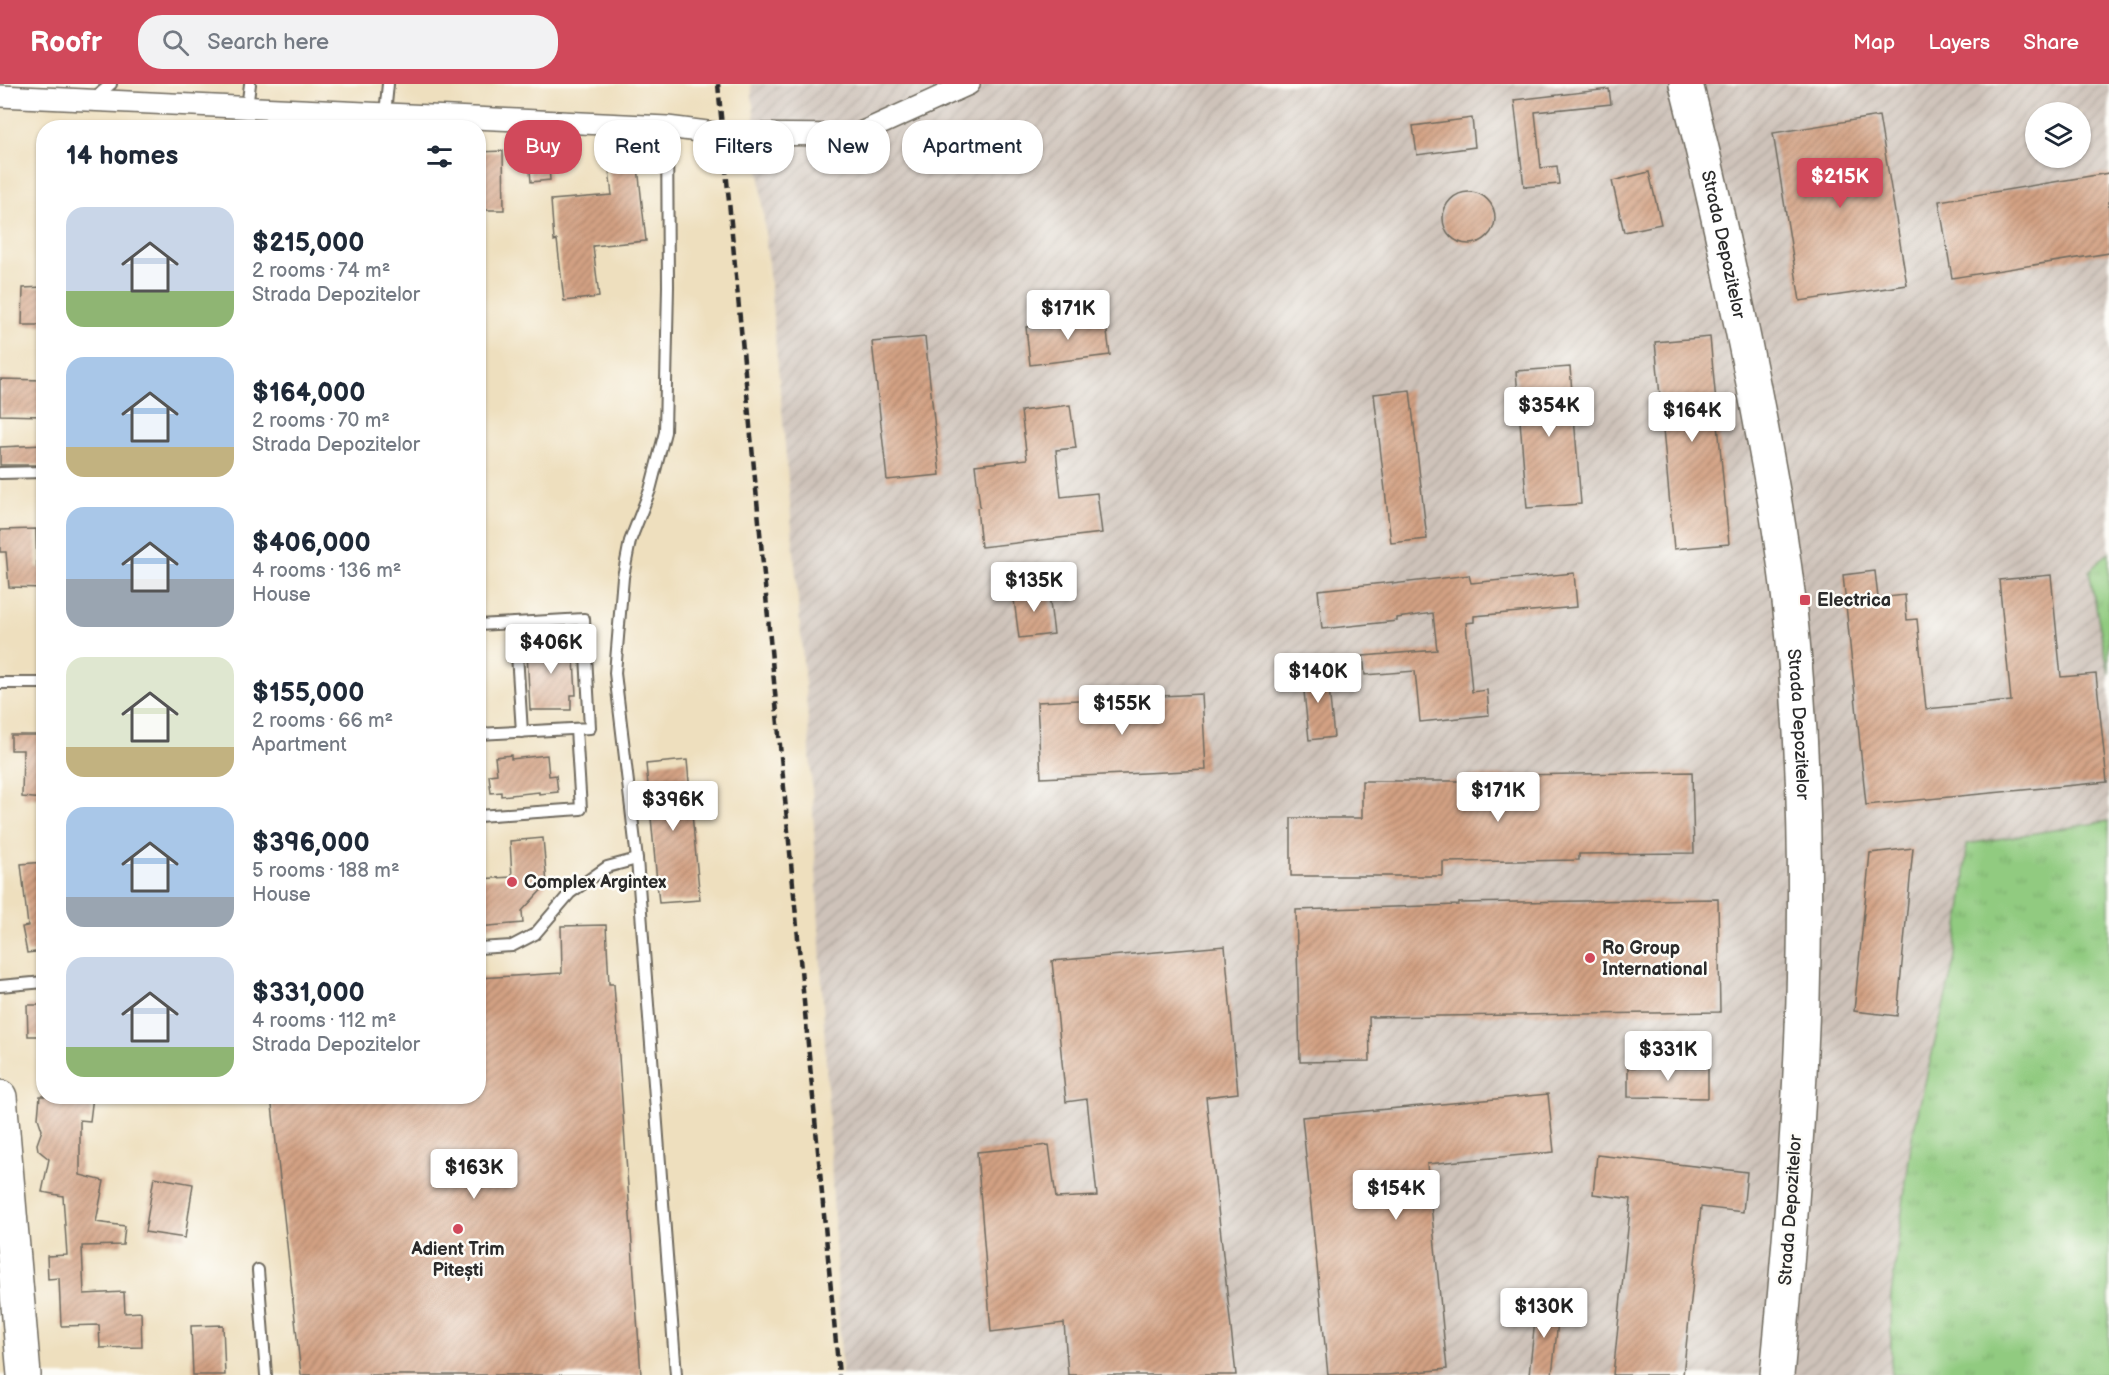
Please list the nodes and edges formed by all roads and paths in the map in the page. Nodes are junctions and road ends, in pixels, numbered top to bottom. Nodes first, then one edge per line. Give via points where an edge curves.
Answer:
1 (111, 84) edge
2 (250, 84) edge
3 (388, 84) edge
4 (969, 84) edge
5 (1686, 84) edge
6 (0, 96) edge
7 (91, 100) junction
8 (247, 108) junction
9 (385, 114) junction
10 (594, 124) edge
11 (681, 129) edge
12 (667, 174) edge
13 (36, 472) edge
14 (0, 473) edge
15 (515, 623) junction
16 (486, 625) edge
17 (36, 682) edge
18 (0, 683) edge
19 (576, 729) junction
20 (522, 732) junction
21 (486, 734) edge
22 (486, 815) edge
23 (637, 859) junction
24 (486, 948) edge
25 (36, 983) edge
26 (0, 986) edge
27 (0, 1097) edge
28 (1, 1131) edge
29 (258, 1270) dead end
30 (24, 1375) edge
31 (266, 1375) edge
32 (676, 1375) edge
33 (1777, 1375) edge

1 - 7 lane
2 - 8 lane
3 - 9 lane
4 - 11 street via 856,135 723,134
5 - 33 main road, Strada Depozitelor via 1767,453 1789,598 1797,686 1804,970 1799,1095
6 - 7 street
7 - 8 street
8 - 9 street
9 - 10 street
12 - 23 lane via 665,432 651,490 630,542 615,673
13 - 14 lane
15 - 16 lane
15 - 19 lane via 584,619 590,728
15 - 20 lane
17 - 18 lane
19 - 20 lane
19 - 22 lane via 581,809
20 - 21 lane
23 - 24 lane via 607,867 570,892 535,934 512,946
23 - 32 lane
25 - 26 lane
27 - 28 main road
28 - 30 main road
29 - 31 lane

